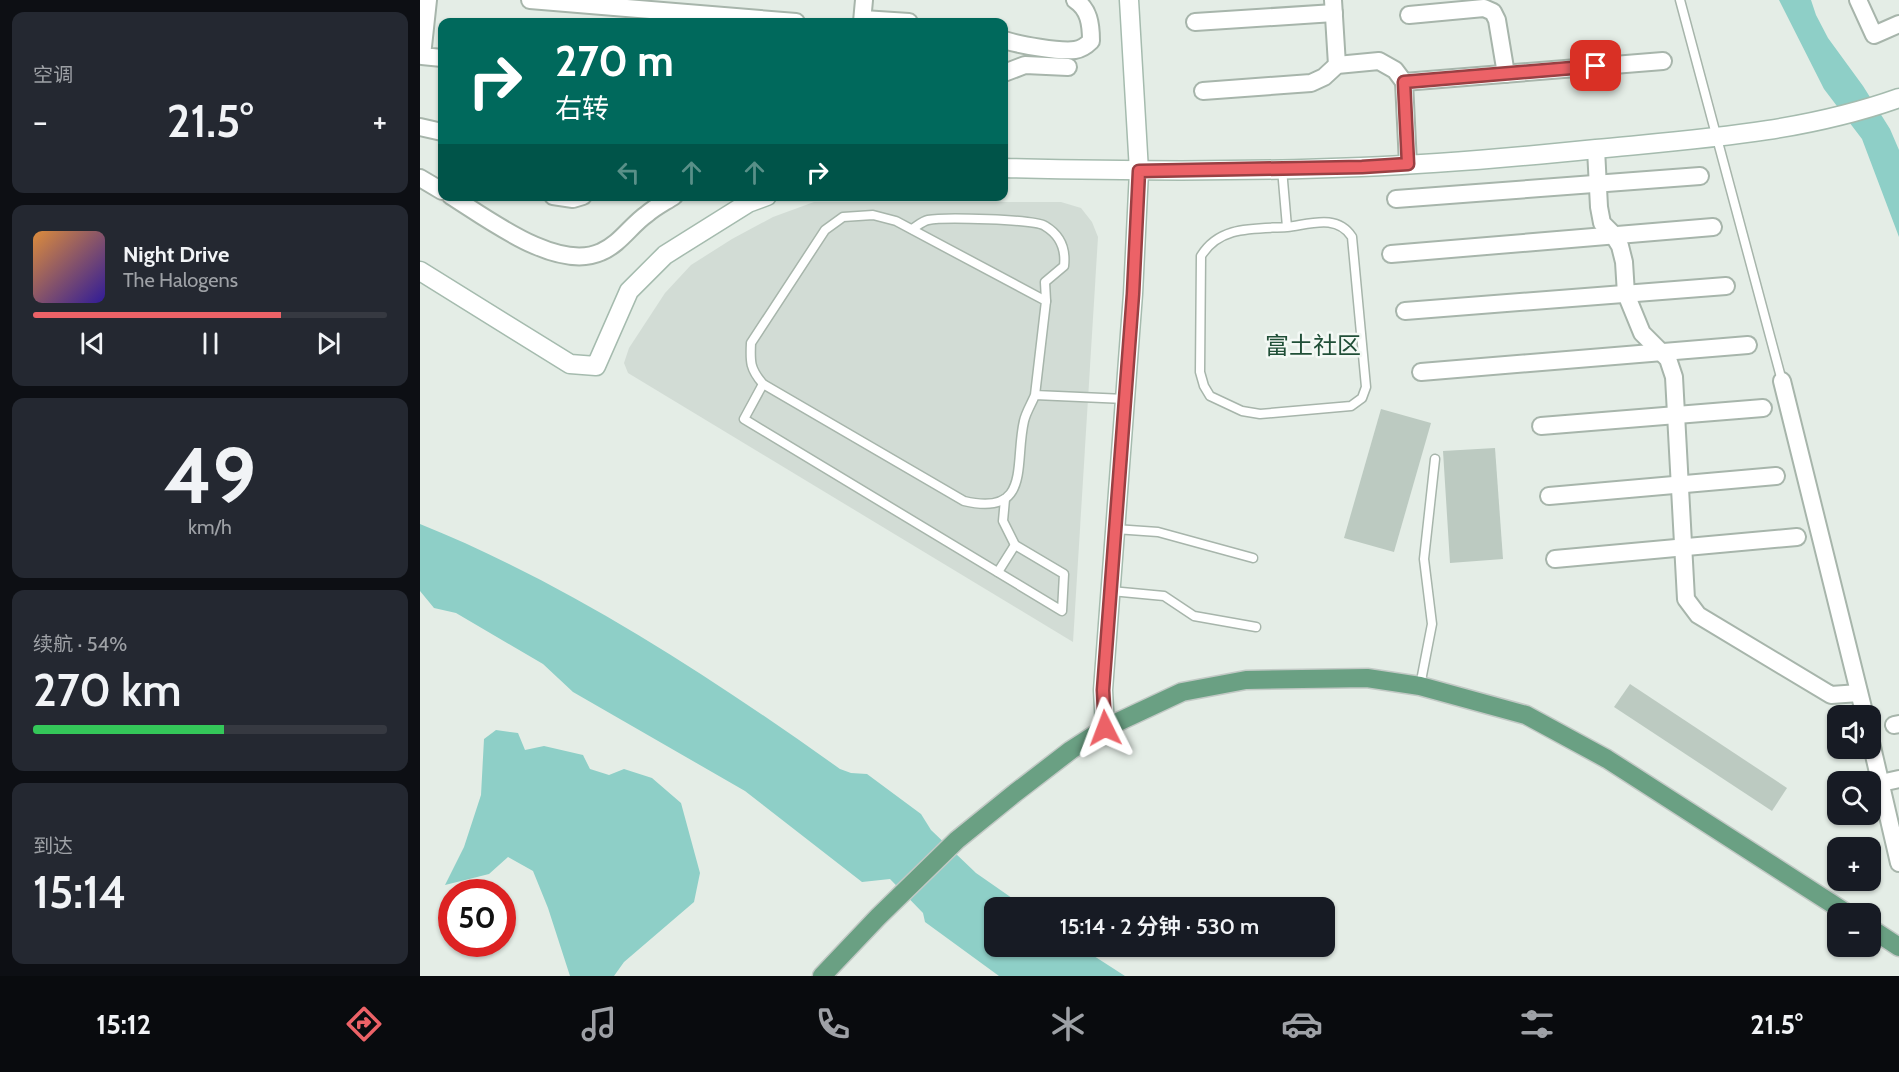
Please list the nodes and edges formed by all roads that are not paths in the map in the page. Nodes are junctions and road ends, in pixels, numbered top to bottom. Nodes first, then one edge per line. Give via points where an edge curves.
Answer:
1 (428, 0) edge
2 (530, 0) edge
3 (864, 0) edge
4 (1074, 0) edge
5 (1129, 0) edge
6 (1680, 0) edge
7 (1858, 0) edge
8 (1333, 7) edge
9 (1409, 15) dead end
10 (748, 18) edge
11 (862, 18) edge
12 (1195, 22) dead end
13 (1899, 24) edge
14 (1008, 41) edge
15 (438, 59) edge
16 (1663, 60) dead end
17 (1336, 64) junction
18 (421, 65) edge
19 (1068, 67) dead end
20 (1008, 71) edge
21 (1506, 74) junction
22 (1404, 82) junction
23 (1203, 91) dead end
24 (1899, 98) edge
25 (420, 127) edge
26 (438, 131) edge
27 (1717, 138) junction
28 (1596, 149) junction
29 (1408, 164) junction
30 (1008, 168) edge
31 (1282, 169) junction
32 (1139, 171) junction
33 (1700, 176) dead end
34 (420, 178) edge
35 (1598, 184) junction
36 (438, 189) edge
37 (1396, 199) dead end
38 (459, 201) edge
39 (666, 201) edge
40 (753, 201) edge
41 (1287, 227) junction
42 (1713, 227) dead end
43 (912, 229) junction
44 (1613, 235) junction
45 (1391, 254) dead end
46 (420, 271) edge
47 (1726, 286) dead end
48 (1626, 294) junction
49 (1046, 301) junction
50 (1405, 311) dead end
51 (1748, 345) dead end
52 (1661, 352) junction
53 (1420, 372) dead end
54 (1782, 381) joint
55 (763, 384) junction
56 (1035, 395) junction
57 (1125, 399) junction
58 (1763, 408) dead end
59 (1676, 415) junction
60 (1541, 426) dead end
61 (1435, 459) dead end
62 (1776, 476) dead end
63 (1680, 484) junction
64 (1549, 496) dead end
65 (1005, 499) junction
66 (1115, 529) junction
67 (1797, 537) dead end
68 (1015, 545) junction
69 (1683, 548) junction
70 (1253, 558) dead end
71 (1555, 559) dead end
72 (998, 572) junction
73 (1111, 591) junction
74 (1257, 627) dead end
75 (1420, 686) junction
76 (1859, 693) junction
77 (1862, 705) edge
78 (1105, 728) junction
79 (1899, 779) edge
80 (1881, 783) joint
81 (1899, 863) edge
82 (1831, 903) edge
83 (1881, 935) edge
84 (1899, 946) edge
85 (822, 976) edge

1 - 18 street
2 - 10 street
3 - 11 street
4 - 14 street via 1088,14 1091,41 1085,46 1075,50
5 - 32 main road
6 - 27 lane
7 - 13 street via 1874,35
8 - 12 street
8 - 17 street
9 - 21 street via 1484,8 1493,12
15 - 18 street
16 - 21 street
17 - 22 street via 1379,61 1395,70
17 - 23 street via 1324,77 1311,83
19 - 20 street via 1025,65
21 - 22 street
22 - 29 street
24 - 27 main road via 1838,117
25 - 26 street
27 - 28 main road
27 - 54 lane
28 - 29 main road
28 - 35 street
29 - 31 main road
30 - 32 main road
31 - 32 main road
31 - 41 lane
32 - 57 main road
33 - 35 street
34 - 36 street
35 - 37 street
35 - 44 street via 1602,223
38 - 39 street via 534,246 574,256 600,253
40 - 46 main road via 664,255 629,291 596,366 570,364
41 - 41 lane via 1332,222 1345,226 1352,237 1366,387 1362,398 1351,406 1260,414 1242,411 1210,396 1204,386 1200,372 1201,256 1221,235
42 - 44 street
43 - 49 lane
43 - 49 lane via 926,220 1020,220 1044,225 1060,239 1066,252 1064,266 1045,282
43 - 55 lane via 873,215 843,217 825,230 751,343 750,361
44 - 45 street
44 - 48 street via 1624,262
47 - 48 street
48 - 50 street
48 - 52 street via 1642,333
49 - 56 lane
51 - 52 street
52 - 53 street
52 - 59 street via 1674,377
54 - 76 street
55 - 65 lane via 964,501 984,506
55 - 72 lane via 744,419
56 - 57 lane
56 - 65 lane via 1024,420 1016,488
57 - 66 main road
58 - 59 street
59 - 60 street
59 - 63 street
61 - 75 lane via 1424,559 1432,624
62 - 63 street
63 - 64 street
63 - 69 street
65 - 68 lane via 1003,521
66 - 70 lane via 1158,532
66 - 73 main road
67 - 69 street
68 - 72 lane
68 - 72 lane via 1064,574 1062,611
69 - 71 street
69 - 76 street via 1686,599 1698,615 1831,695
73 - 74 lane via 1164,596 1194,616
73 - 78 main road via 1103,690
75 - 78 main road via 1367,678 1246,680 1182,692
75 - 82 main road via 1526,716 1606,759
76 - 77 street
78 - 85 main road via 1033,778 957,840
79 - 80 street
80 - 81 street
83 - 84 main road

